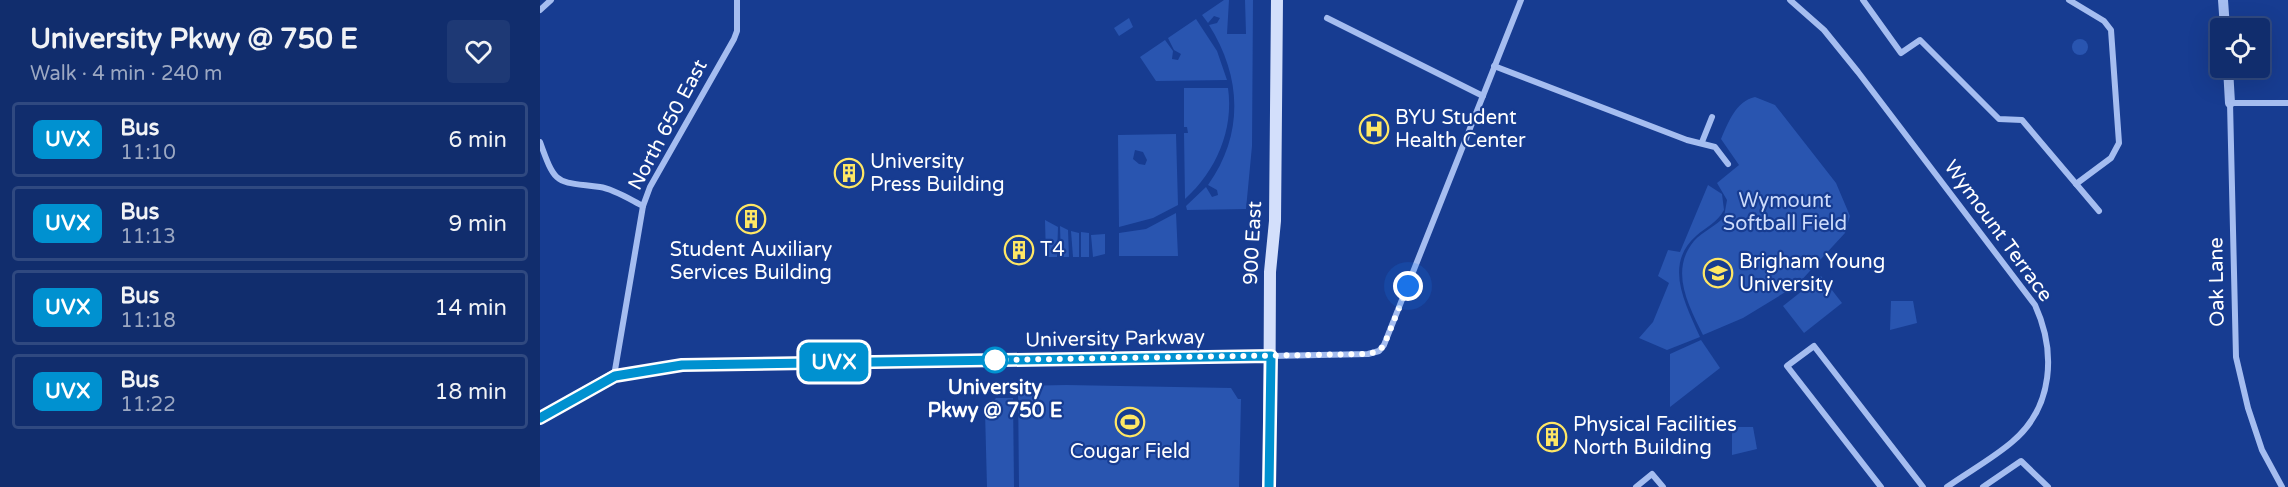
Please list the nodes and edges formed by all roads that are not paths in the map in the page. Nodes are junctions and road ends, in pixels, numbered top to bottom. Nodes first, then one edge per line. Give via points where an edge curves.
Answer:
1 (550, 0) edge
2 (737, 0) edge
3 (1277, 0) edge
4 (1521, 0) edge
5 (1790, 0) edge
6 (1863, 0) edge
7 (2069, 0) edge
8 (2223, 0) edge
9 (540, 10) edge
10 (1327, 18) dead end
11 (2224, 18) edge
12 (1494, 66) junction
13 (2229, 78) edge
14 (1483, 96) junction
15 (2230, 103) junction
16 (2288, 103) edge
17 (1712, 117) dead end
18 (540, 142) edge
19 (1702, 142) junction
20 (1728, 164) dead end
21 (2076, 183) junction
22 (644, 206) junction
23 (2099, 211) dead end
24 (1271, 356) junction
25 (615, 376) junction
26 (540, 418) edge
27 (1269, 487) edge
28 (1636, 487) edge
29 (1663, 487) edge
30 (1881, 487) edge
31 (1923, 487) edge
32 (1947, 487) edge
33 (1983, 487) edge
34 (2048, 487) edge
35 (2282, 487) edge

1 - 9 street
2 - 22 street, North 650 East via 737,31 650,187
3 - 24 main road, 900 East
4 - 12 street
5 - 32 street, Wymount Terrace via 1824,30 1858,72 2031,300 2043,322 2049,362 2036,413 2012,442
6 - 21 street via 1901,53 1920,40 1999,119 2022,120
7 - 21 street via 2104,21 2111,30 2119,143 2111,158
8 - 11 street
10 - 14 street
12 - 14 street
12 - 19 street via 1687,140
13 - 15 street, Oak Lane
14 - 24 street, University Parkway via 1387,340 1379,351
15 - 16 street
15 - 35 street, Oak Lane via 2236,357 2259,440
17 - 19 street
18 - 22 street via 558,180 602,187
19 - 20 street via 1714,147
21 - 23 street
22 - 25 street, North 650 East
24 - 25 main road, University Parkway via 708,364
24 - 27 main road, 900 East
25 - 26 main road, University Parkway
28 - 29 street via 1652,474
30 - 31 street via 1788,366 1814,346
33 - 34 street via 2020,461

